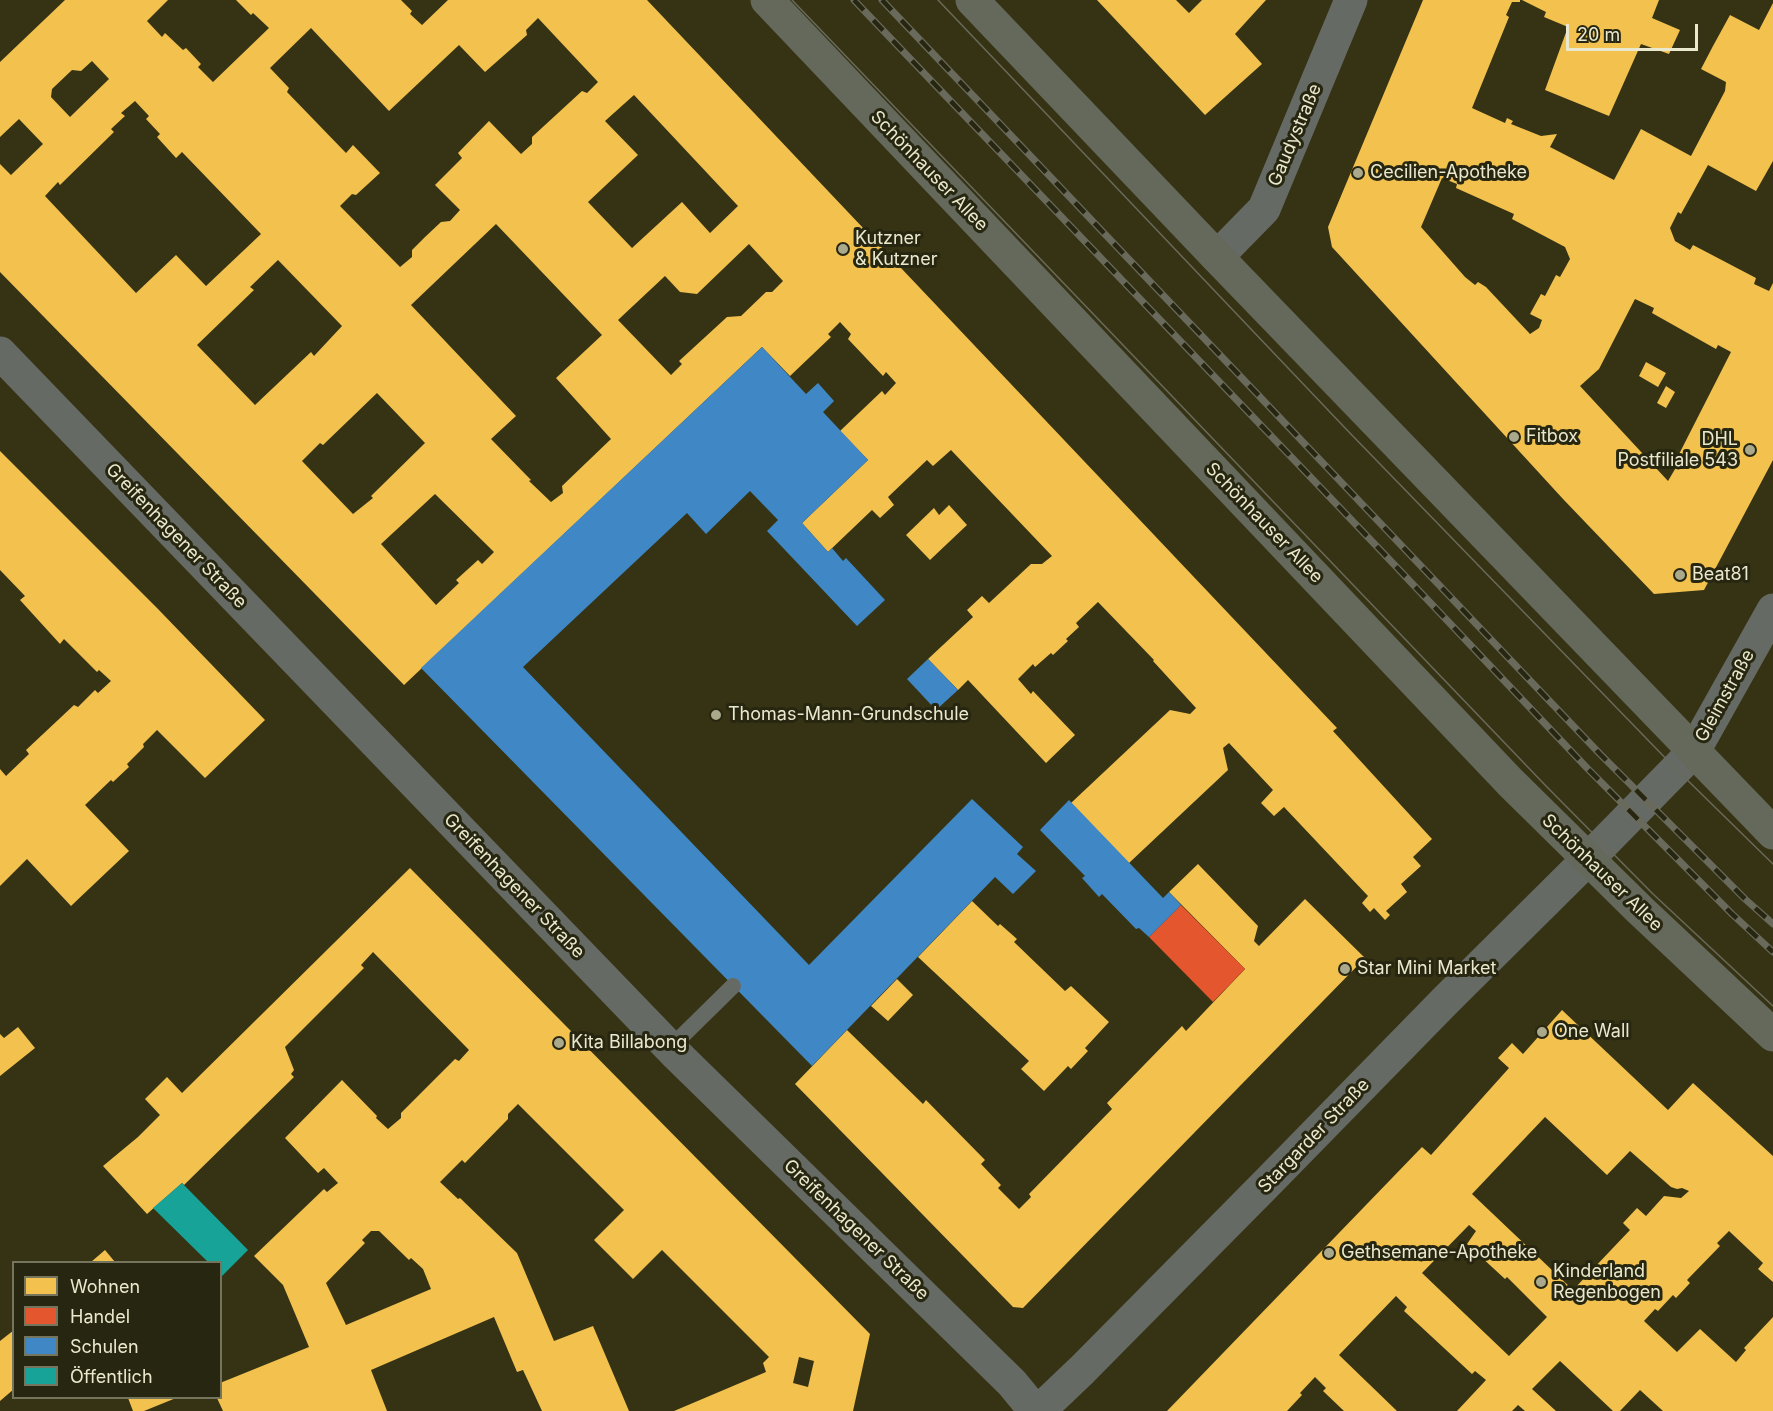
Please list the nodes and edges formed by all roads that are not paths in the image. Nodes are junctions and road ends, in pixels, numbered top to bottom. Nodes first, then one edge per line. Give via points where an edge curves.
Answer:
1 (767, 0) edge
2 (972, 0) edge
3 (1351, 0) edge
4 (1217, 257) junction
5 (0, 353) edge
6 (1773, 610) edge
7 (1694, 751) junction
8 (1773, 833) edge
9 (1587, 859) junction
10 (733, 986) dead end
11 (1773, 1035) edge
12 (670, 1048) junction
13 (1037, 1411) edge

1 - 9 main road, Schönhauser Allee via 1516,789
2 - 4 main road
3 - 4 street, Gaudystraße via 1263,209
4 - 7 main road
5 - 12 street, Greifenhagener Straße
6 - 7 street, Gleimstraße
7 - 8 main road
7 - 9 street, Gleimstraße
9 - 11 main road, Schönhauser Allee
9 - 13 street, Stargarder Straße
10 - 12 lane
12 - 13 street, Greifenhagener Straße

